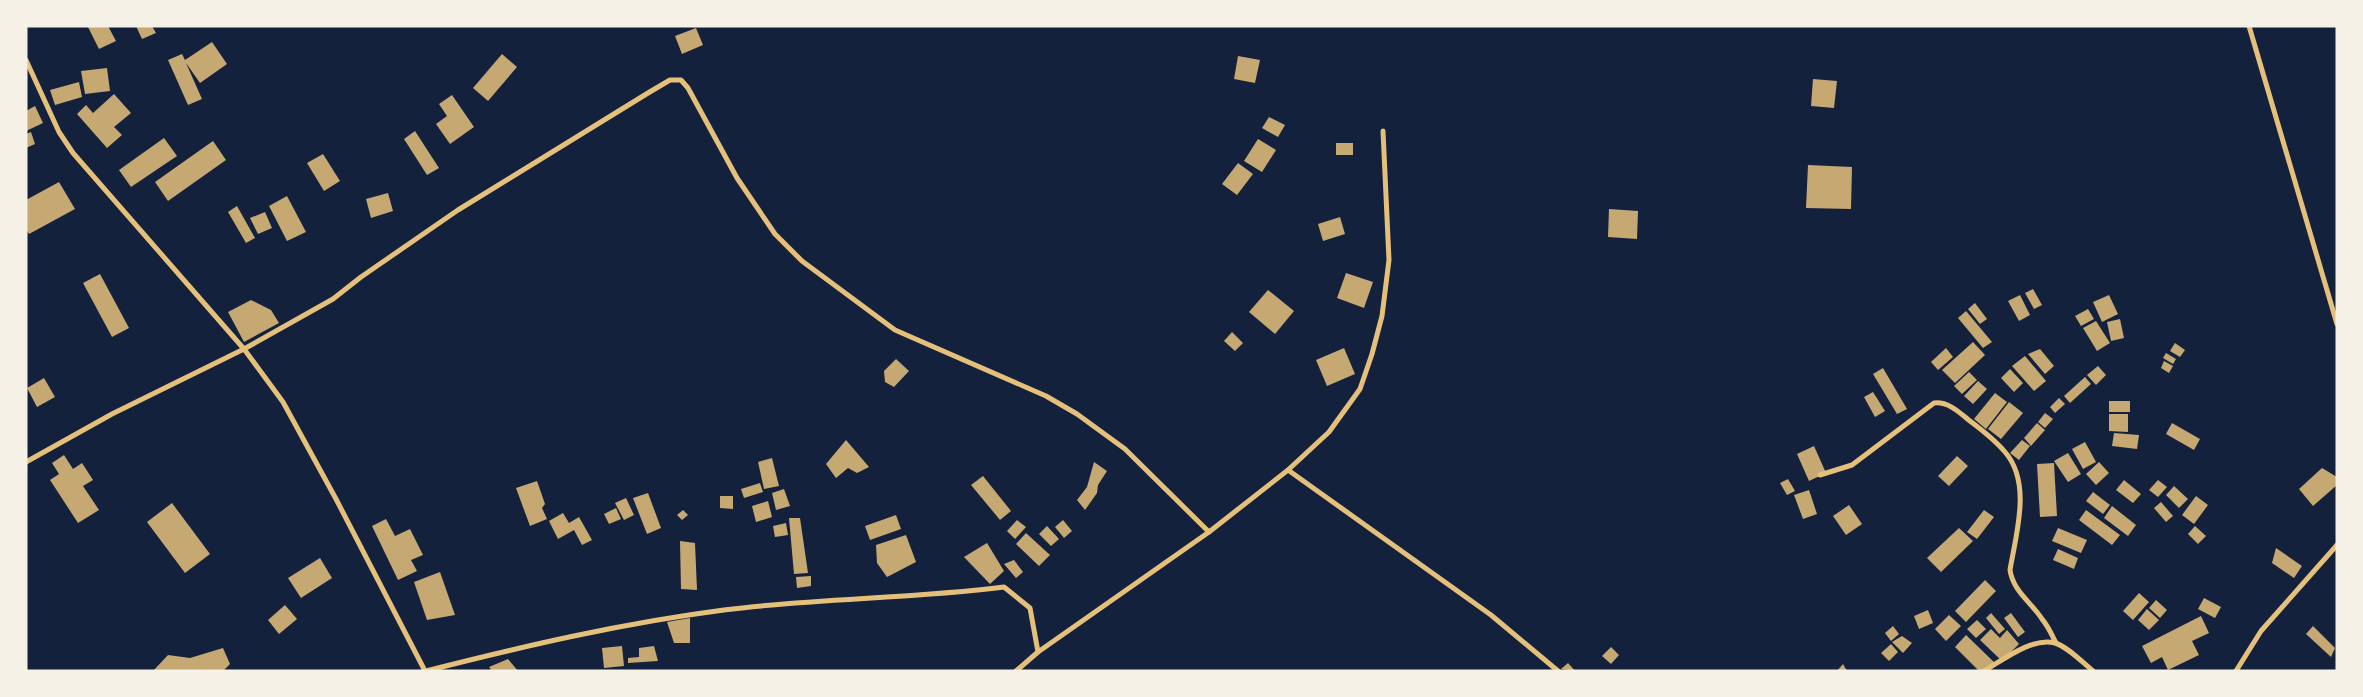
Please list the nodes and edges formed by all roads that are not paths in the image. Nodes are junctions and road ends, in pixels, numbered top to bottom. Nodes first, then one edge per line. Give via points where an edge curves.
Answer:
1 (2249, 26) edge
2 (26, 60) edge
3 (1383, 131) dead end
4 (2337, 324) edge
5 (244, 349) junction
6 (26, 462) edge
7 (1288, 470) junction
8 (1820, 475) dead end
9 (1209, 532) junction
10 (2337, 545) edge
11 (2056, 643) junction
12 (1038, 652) junction
13 (426, 671) edge
14 (1016, 671) edge
15 (1558, 671) edge
16 (1984, 671) edge
17 (2093, 671) edge
18 (2236, 671) edge

1 - 4 street
2 - 5 street via 73,153
3 - 7 street via 1389,260 1382,316 1372,354 1360,389 1329,432
5 - 6 street via 112,414
5 - 9 street via 333,299 458,210 670,80 681,80 737,178 775,234 802,261 895,330 1046,396 1077,414 1124,449
5 - 13 street via 284,402
7 - 9 street
7 - 15 street via 1491,614
8 - 11 street via 1852,465 1934,402 1949,405 2005,452 2016,470 2020,509 2011,578 2014,586 2043,619
9 - 12 street
10 - 18 street via 2260,631
11 - 16 street via 2031,645
11 - 17 street
12 - 13 street via 1030,608 1004,587 724,610 552,639
12 - 14 street

